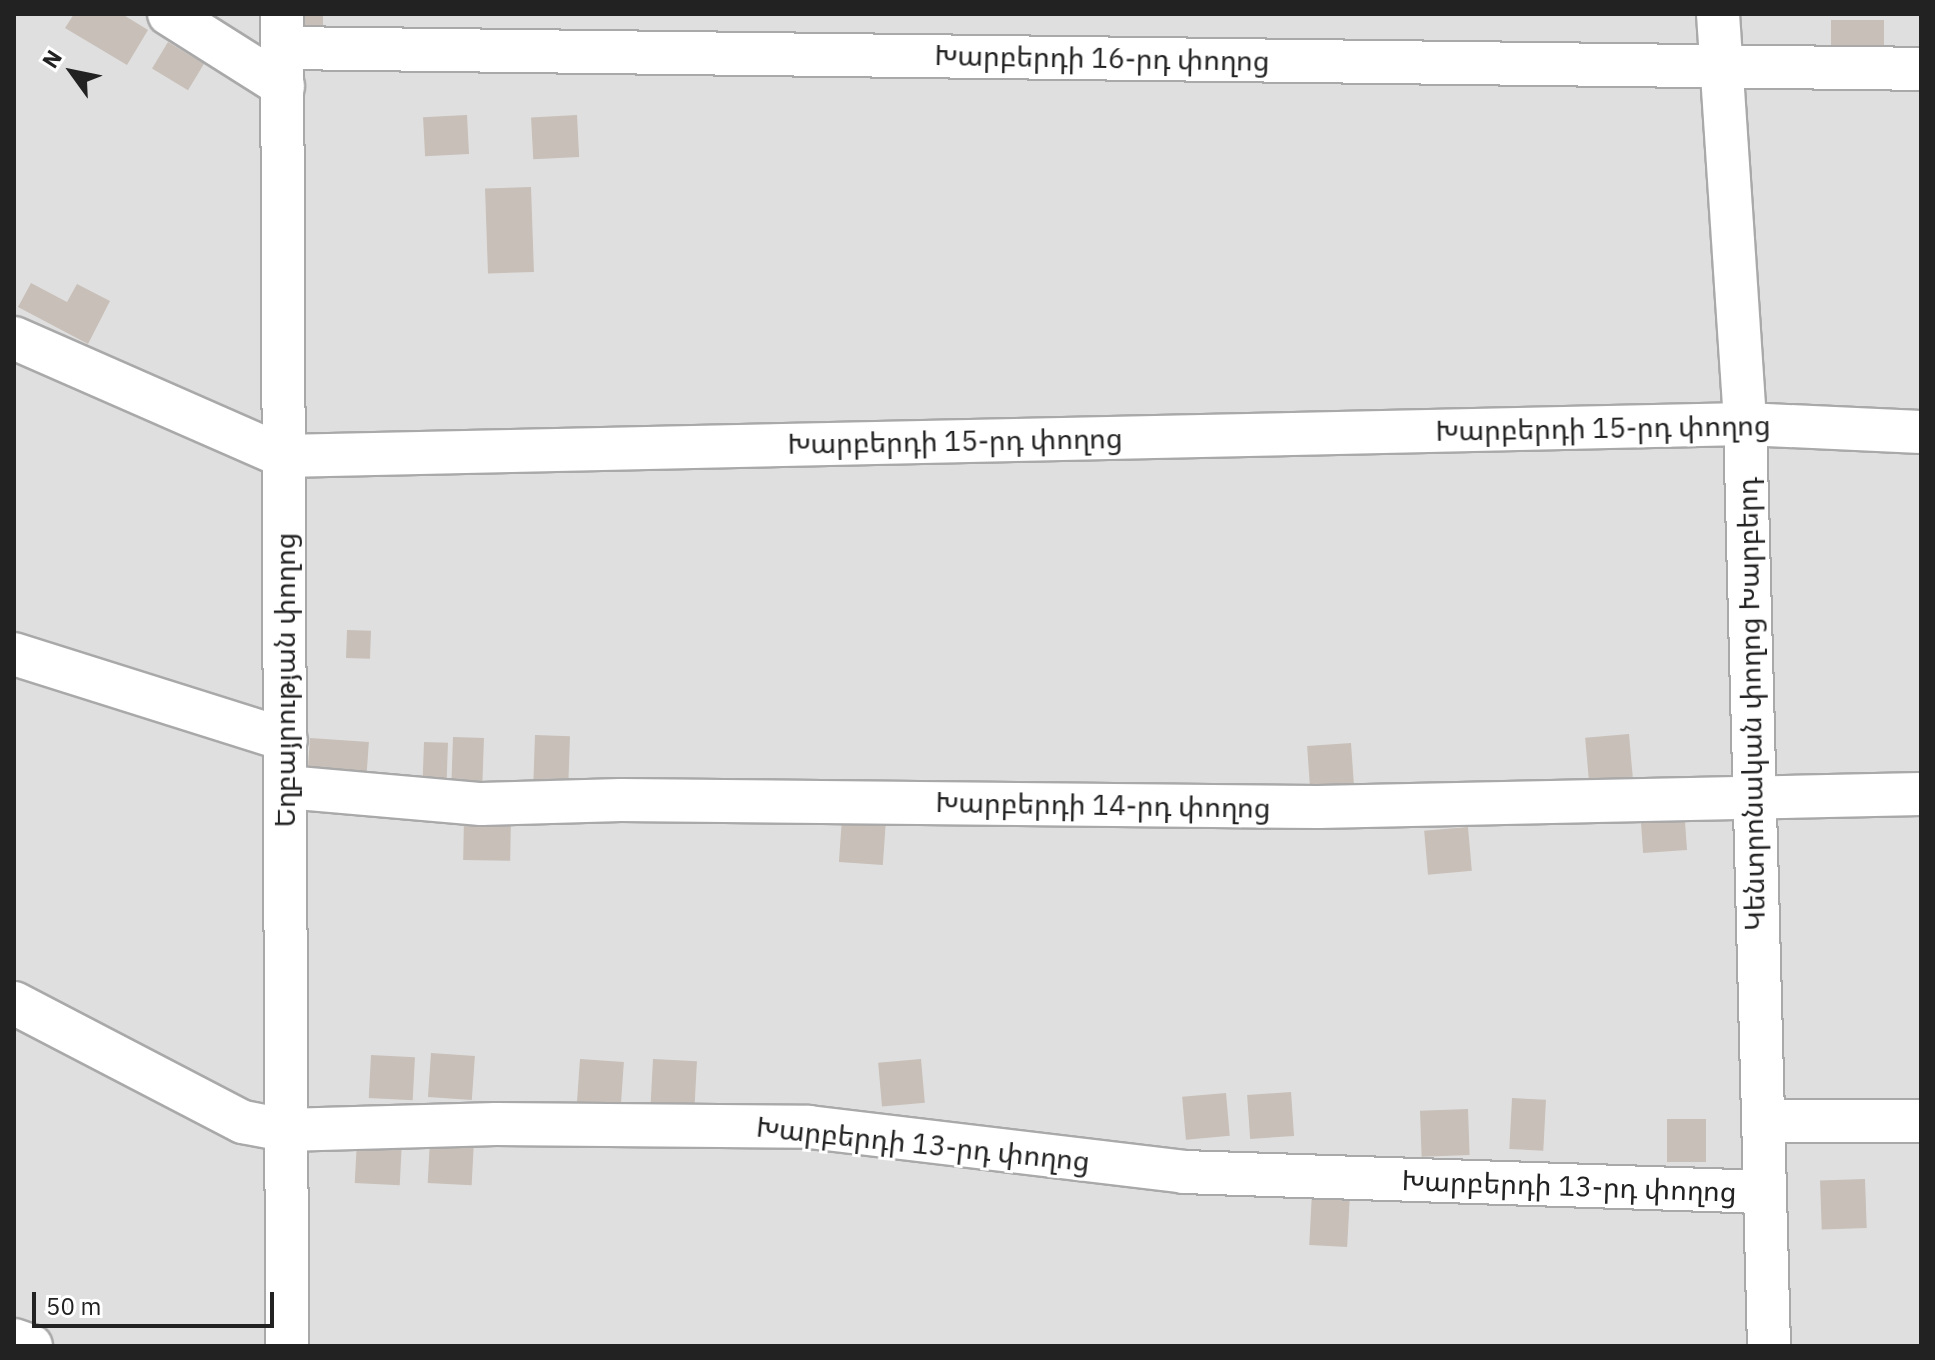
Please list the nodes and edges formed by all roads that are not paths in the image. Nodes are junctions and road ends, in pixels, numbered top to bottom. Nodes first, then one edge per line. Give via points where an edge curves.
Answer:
1 (169, 14) edge
2 (1718, 14) edge
3 (283, 49) edge
4 (1721, 66) junction
5 (1921, 69) edge
6 (14, 338) edge
7 (1745, 424) junction
8 (1921, 432) edge
9 (283, 456) junction
10 (14, 654) edge
11 (286, 740) junction
12 (286, 787) junction
13 (1921, 794) edge
14 (1752, 796) junction
15 (14, 1003) edge
16 (1764, 1121) junction
17 (1921, 1121) edge
18 (285, 1130) junction
19 (1765, 1192) junction
20 (14, 1340) edge
21 (31, 1346) edge
22 (287, 1346) edge
23 (1769, 1346) edge

1 - 3 street
2 - 4 street, Կենտրոնական փողոց Խարբերդ
3 - 4 street, Խարբերդի 16-րդ փողոց
3 - 9 street, Եղբայրության փողոց
4 - 5 street, Խարբերդի 16-րդ փողոց
4 - 7 street, Կենտրոնական փողոց Խարբերդ
6 - 9 street, Խարբերդի 15-րդ փողոց
7 - 8 street, Խարբերդի 15-րդ փողոց
7 - 9 street, Խարբերդի 15-րդ փողոց
7 - 14 street, Կենտրոնական փողոց Խարբերդ
9 - 11 street, Եղբայրության փողոց
10 - 11 street
11 - 12 street, Եղբայրության փողոց
12 - 14 street, Խարբերդի 14-րդ փողոց via 481,804 621,800 1318,807
12 - 18 street, Եղբայրության փողոց
13 - 14 street, Խարբերդի 14-րդ փողոց
14 - 16 street, Կենտրոնական փողոց Խարբերդ
15 - 18 street, Խարբերդի 13-րդ փողոց via 243,1122
16 - 17 street
16 - 19 street, Կենտրոնական փողոց Խարբերդ
18 - 19 street, Խարբերդի 13-րդ փողոց via 496,1124 809,1127 1184,1172
18 - 22 street, Եղբայրության փողոց
19 - 23 street, Կենտրոնական փողոց Խարբերդ
20 - 21 street

